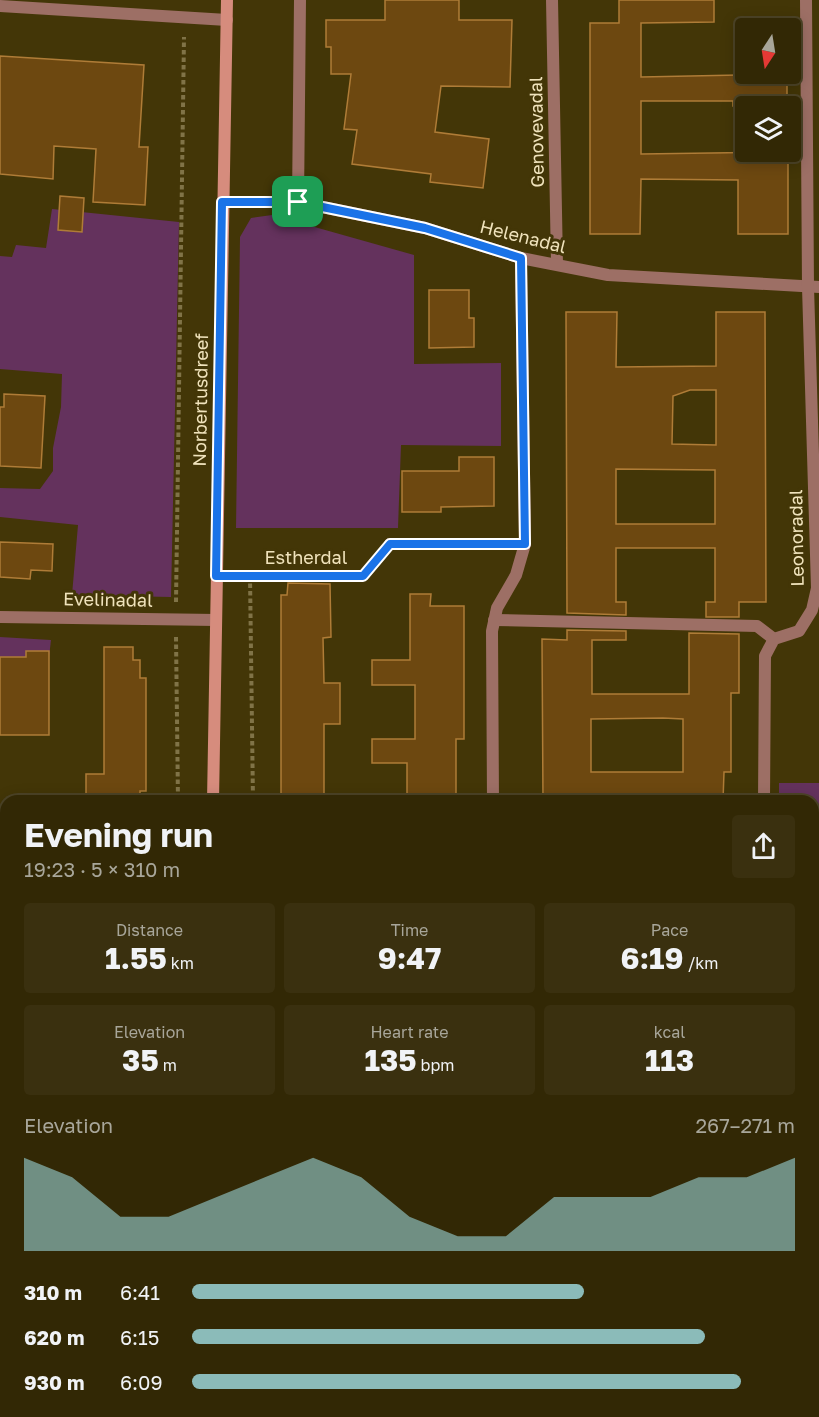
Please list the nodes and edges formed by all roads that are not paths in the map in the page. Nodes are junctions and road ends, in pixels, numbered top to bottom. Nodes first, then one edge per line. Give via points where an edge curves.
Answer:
1 (227, 0) edge
2 (300, 0) edge
3 (552, 0) edge
4 (806, 0) edge
5 (0, 6) edge
6 (227, 20) junction
7 (222, 202) junction
8 (298, 202) junction
9 (521, 258) junction
10 (557, 264) junction
11 (813, 287) edge
12 (390, 544) road end
13 (525, 544) junction
14 (0, 617) edge
15 (216, 620) junction
16 (494, 620) junction
17 (774, 639) junction
18 (213, 795) edge
19 (493, 795) edge
20 (764, 795) edge

1 - 6 street, Norbertusdreef
2 - 8 street
3 - 10 street, Genovevadal
4 - 11 street, Leonoradal
5 - 6 street
6 - 7 street, Norbertusdreef
7 - 8 street, Helenadal
7 - 15 street, Norbertusdreef
8 - 9 street, Helenadal via 425,228
9 - 10 street, Helenadal
9 - 13 street
10 - 11 street, Helenadal via 608,275
11 - 17 street, Leonoradal via 817,588 812,610 799,631
12 - 13 street
13 - 16 street via 516,575
14 - 15 street, Evelinadal
15 - 18 street, Norbertusdreef
16 - 17 street via 757,626
16 - 19 street
17 - 20 street via 765,656

